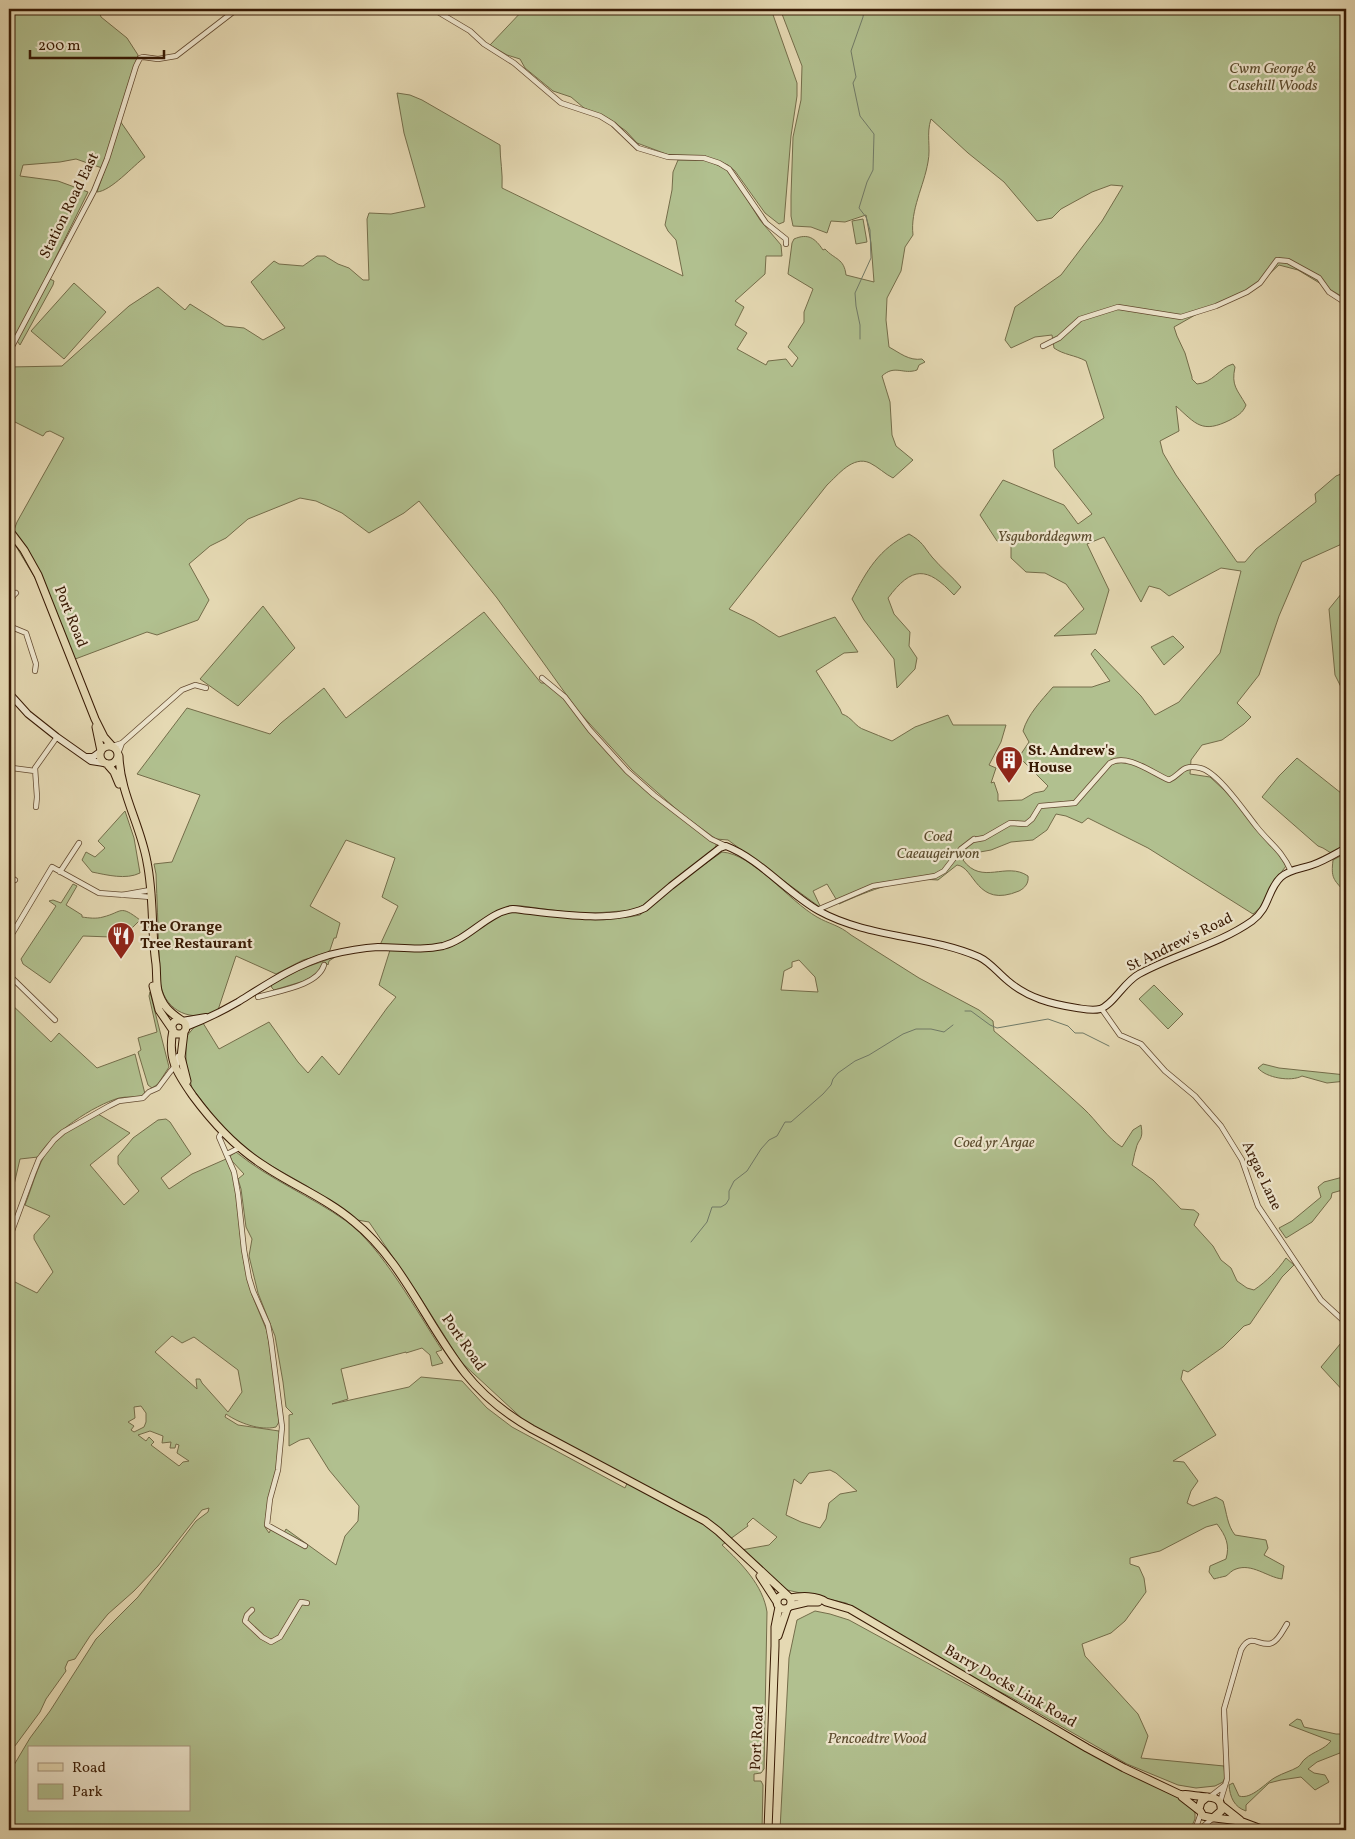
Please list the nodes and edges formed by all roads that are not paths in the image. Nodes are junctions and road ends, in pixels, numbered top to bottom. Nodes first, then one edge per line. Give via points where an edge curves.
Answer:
1 (237, 9) edge
2 (433, 9) edge
3 (786, 244) dead end
4 (1346, 303) edge
5 (1043, 346) dead end
6 (9, 352) edge
7 (9, 530) edge
8 (16, 593) dead end
9 (9, 608) edge
10 (9, 626) edge
11 (36, 671) dead end
12 (542, 678) dead end
13 (206, 688) dead end
14 (9, 694) edge
15 (95, 719) junction
16 (57, 737) junction
17 (122, 743) junction
18 (112, 746) junction
19 (101, 751) junction
20 (118, 755) junction
21 (86, 757) junction
22 (106, 763) junction
23 (9, 764) edge
24 (35, 771) junction
25 (126, 796) junction
26 (36, 807) dead end
27 (79, 843) dead end
28 (723, 847) junction
29 (1346, 848) edge
30 (1291, 871) junction
31 (60, 872) junction
32 (9, 876) edge
33 (15, 880) dead end
34 (150, 894) junction
35 (817, 910) junction
36 (9, 939) edge
37 (154, 956) junction
38 (324, 965) dead end
39 (9, 975) edge
40 (266, 984) junction
41 (272, 993) junction
42 (258, 997) dead end
43 (1101, 1008) junction
44 (56, 1020) dead end
45 (183, 1025) junction
46 (173, 1029) junction
47 (181, 1050) junction
48 (175, 1066) junction
49 (192, 1093) junction
50 (222, 1132) junction
51 (239, 1148) junction
52 (228, 1154) junction
53 (9, 1239) edge
54 (1346, 1322) edge
55 (305, 1546) dead end
56 (751, 1563) junction
57 (789, 1597) junction
58 (826, 1602) junction
59 (308, 1604) dead end
60 (778, 1604) junction
61 (788, 1608) junction
62 (252, 1610) dead end
63 (1287, 1624) dead end
64 (775, 1646) junction
65 (1226, 1784) junction
66 (1181, 1795) junction
67 (1209, 1797) junction
68 (1221, 1803) junction
69 (1200, 1812) junction
70 (1214, 1818) junction
71 (1240, 1821) junction
72 (768, 1830) edge
73 (1197, 1830) edge
74 (1264, 1830) edge

1 - 6 street, Station Road East via 176,56 140,58 94,191
2 - 3 street via 514,63 561,103 600,116 638,148 668,158 704,158 729,169 766,223 786,239
4 - 5 street via 1329,292 1319,278 1288,261 1277,260 1260,283 1216,306 1181,317 1118,307 1080,319 1059,338
7 - 15 main road, Port Road via 38,574
8 - 9 street
10 - 11 street via 26,633
12 - 28 street via 565,697 628,771
13 - 17 street via 195,685 182,690
14 - 16 street
15 - 18 main road, Port Road
15 - 19 main road, Port Road
16 - 21 street
16 - 24 street
17 - 18 street
17 - 20 street
18 - 19 main road
18 - 20 main road, Port Road
19 - 21 street via 93,757
19 - 22 main road, Port Road via 101,758
20 - 22 main road via 116,762
20 - 25 main road, Port Road
21 - 22 street via 95,763
22 - 25 main road, Port Road
23 - 24 street via 12,768
24 - 26 street
25 - 34 main road, Port Road via 144,846
27 - 31 street
28 - 35 street via 741,854
28 - 40 street via 640,911 578,916 506,910 466,936 443,946 341,952 298,967
29 - 30 street, St Andrew's Road via 1311,866
30 - 35 street via 1280,851 1206,771 1185,768 1169,780 1127,760 1114,761 1075,803 1040,806 1026,824 1010,823 984,838 974,838 944,871 935,876 873,886
30 - 43 street, St Andrew's Road via 1280,878 1265,908 1252,921 1138,974
31 - 34 street via 99,893
31 - 36 street via 52,867
32 - 33 street
34 - 37 main road, Port Road
35 - 43 street via 847,923 947,946 981,958 1014,985 1048,1003 1093,1010
37 - 45 main road, Port Road via 160,998
37 - 46 main road, Port Road via 156,1000 162,1016
38 - 41 street via 322,972 307,982
39 - 44 street
40 - 41 street
40 - 45 street via 227,1008
41 - 42 street
43 - 54 street, Argae Lane via 1120,1035 1141,1044 1222,1126 1242,1160 1258,1206 1321,1300
45 - 46 main road via 174,1022
45 - 46 main road via 179,1034
45 - 47 main road, Port Road
46 - 48 main road, Port Road via 171,1051
47 - 48 street
47 - 49 main road, Port Road via 182,1067
48 - 49 main road, Port Road
48 - 53 street via 158,1088 143,1098 109,1106 54,1140 39,1159
49 - 50 main road, Port Road
50 - 51 main road, Port Road
50 - 52 street via 219,1137
51 - 52 street
51 - 56 main road, Port Road via 338,1209 368,1234 394,1265 465,1373 497,1406 539,1433 699,1518 718,1531
52 - 55 street via 238,1194 249,1278 268,1325 282,1428 267,1525
56 - 57 main road, Port Road
56 - 60 main road, Port Road
57 - 58 main road, Barry Docks Link Road via 823,1599
57 - 60 main road via 781,1596
57 - 61 main road via 792,1602
58 - 61 main road, Barry Docks Link Road via 807,1602
58 - 66 main road, Barry Docks Link Road via 850,1609 1087,1748
59 - 62 street via 301,1602 280,1637 270,1642 245,1621
60 - 61 main road via 782,1609
60 - 64 main road, Port Road
61 - 64 main road, Port Road
63 - 65 street via 1274,1643 1252,1640 1241,1650 1224,1709
64 - 72 main road, Port Road
65 - 67 street
65 - 68 street
66 - 67 main road, Barry Docks Link Road
66 - 69 main road, Barry Docks Link Road
67 - 68 main road
67 - 69 main road via 1201,1802
68 - 70 main road via 1221,1812
68 - 71 main road
69 - 70 main road via 1206,1818
69 - 73 street
70 - 71 main road
70 - 73 street
71 - 74 main road

